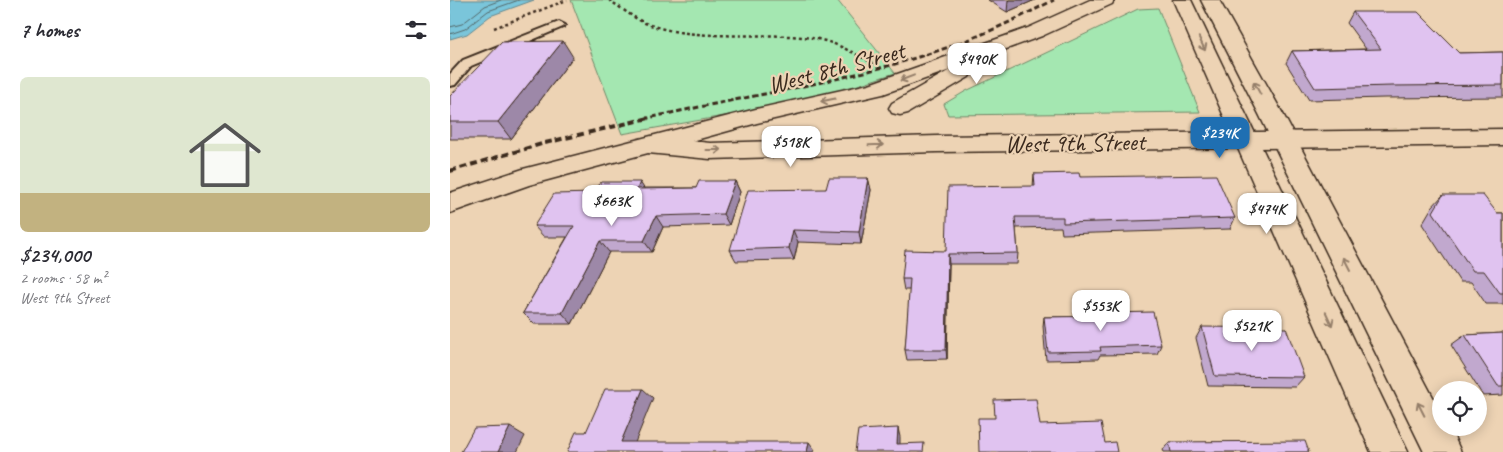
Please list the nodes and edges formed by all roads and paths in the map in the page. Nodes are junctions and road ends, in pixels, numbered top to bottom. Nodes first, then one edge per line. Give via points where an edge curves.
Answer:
1 (609, 0) edge
2 (1105, 0) edge
3 (1182, 0) edge
4 (1210, 0) edge
5 (559, 25) dead end
6 (1035, 32) junction
7 (467, 64) junction
8 (450, 67) edge
9 (878, 79) junction
10 (450, 82) edge
11 (900, 108) junction
12 (1503, 137) edge
13 (1246, 140) junction
14 (1283, 140) junction
15 (937, 144) junction
16 (648, 145) junction
17 (450, 204) edge
18 (1390, 452) edge
19 (1443, 452) edge

1 - 9 path via 643,22 664,30 813,38 841,47
2 - 6 street, West 8th Street
3 -> 13 street
14 -> 4 street
5 - 7 lane
6 -> 9 street, West 8th Street
6 - 11 street, West 8th Street
7 - 8 lane
7 - 10 lane
9 - 11 street
9 -> 16 street, West 8th Street
11 - 15 street via 911,127
12 - 14 street, West 9th Street
13 - 14 street, West 9th Street
13 - 15 street, West 9th Street
13 -> 18 street
19 -> 14 street
16 -> 15 street, West 9th Street via 710,151
16 - 17 street, West 8th Street via 523,178

